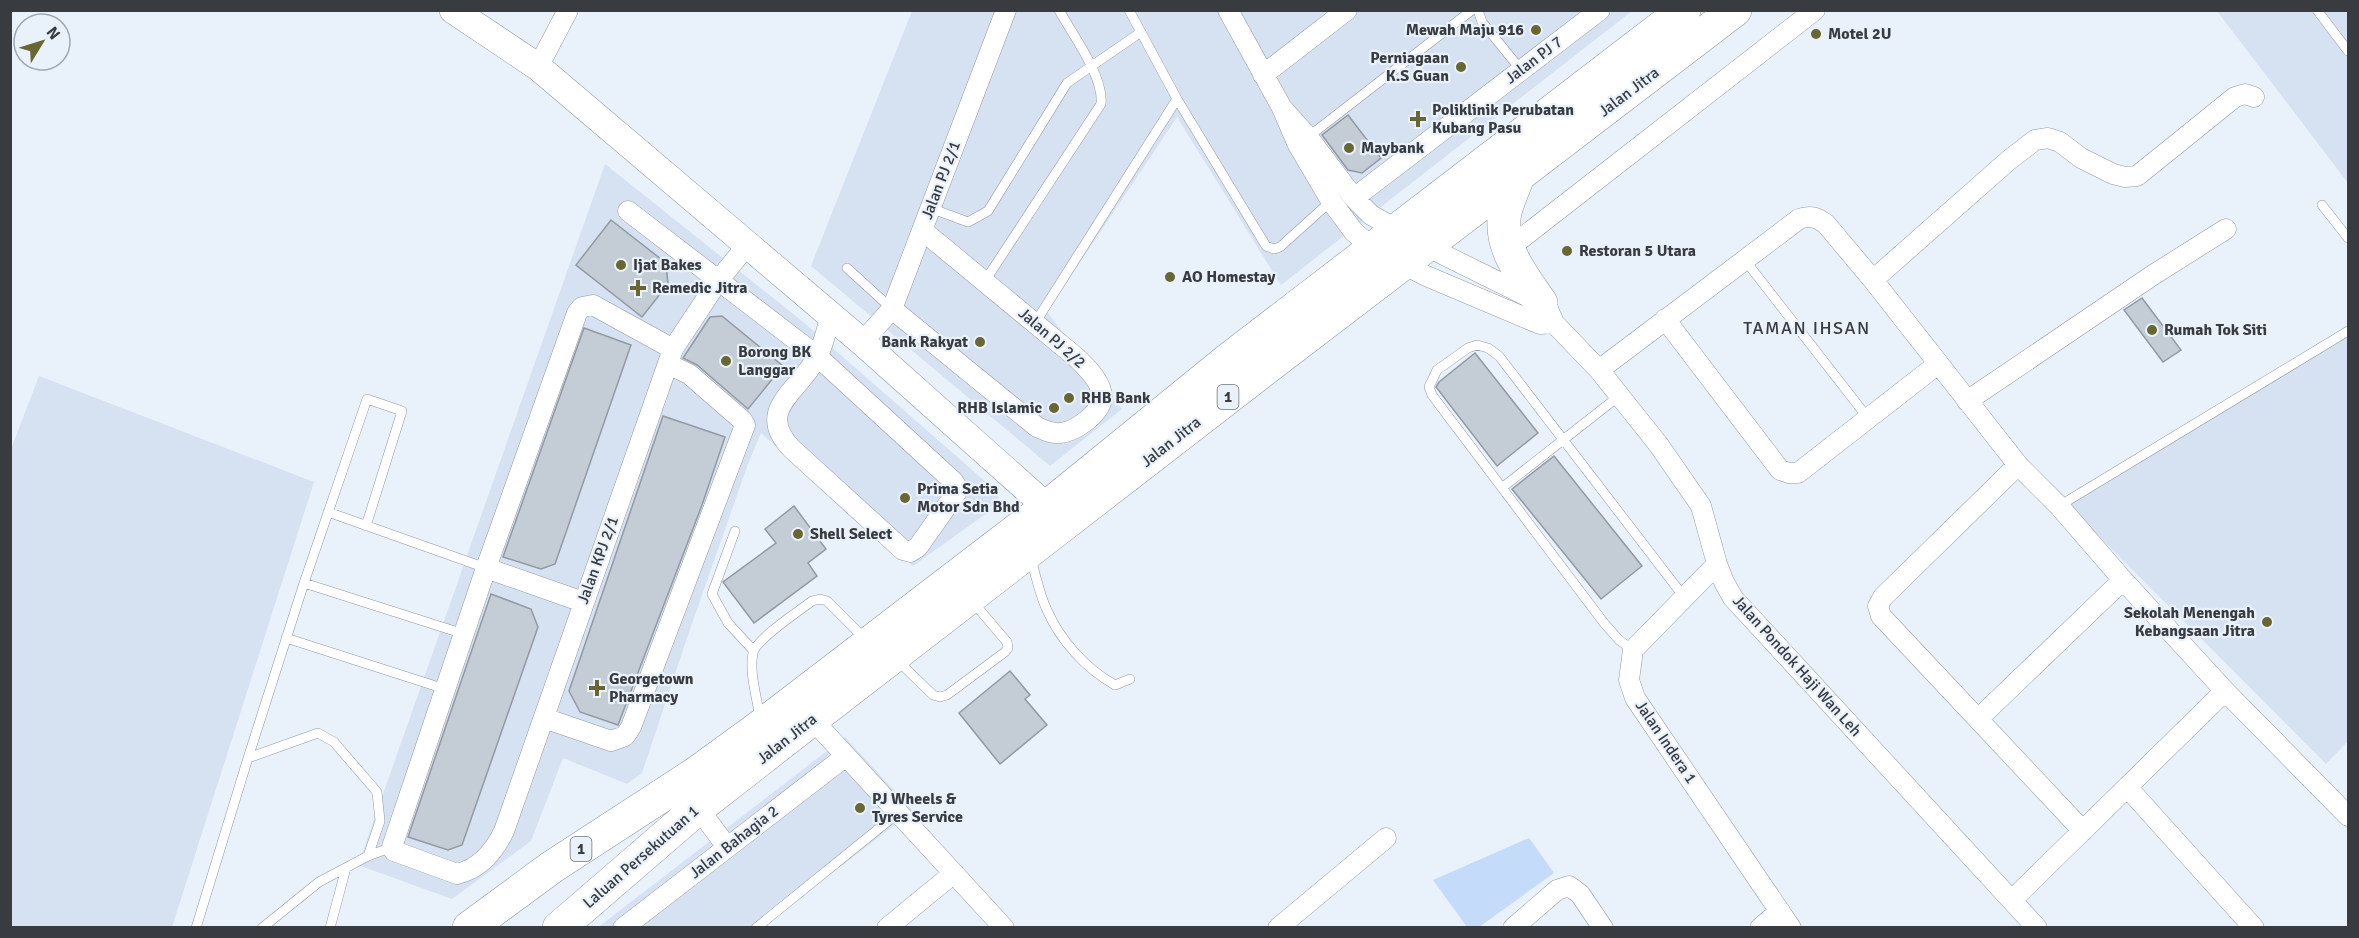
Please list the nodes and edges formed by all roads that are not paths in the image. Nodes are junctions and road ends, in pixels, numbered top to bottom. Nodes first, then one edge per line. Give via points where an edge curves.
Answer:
1 (453, 10) edge
2 (568, 10) edge
3 (1006, 10) edge
4 (1059, 10) edge
5 (1130, 10) edge
6 (1228, 10) edge
7 (1347, 10) edge
8 (1472, 10) edge
9 (1478, 10) edge
10 (1600, 10) edge
11 (1684, 10) edge
12 (1735, 10) edge
13 (1815, 10) edge
14 (2317, 10) edge
15 (1141, 32) junction
16 (2349, 51) edge
17 (1090, 65) junction
18 (538, 67) junction
19 (1521, 70) junction
20 (1263, 75) junction
21 (2254, 97) dead end
22 (1177, 99) junction
23 (1282, 108) junction
24 (1308, 137) junction
25 (1518, 176) junction
26 (1354, 198) junction
27 (1331, 201) junction
28 (2322, 205) dead end
29 (930, 208) junction
30 (628, 211) dead end
31 (2226, 229) dead end
32 (922, 230) junction
33 (2349, 238) edge
34 (1385, 239) junction
35 (748, 244) junction
36 (1509, 248) junction
37 (1414, 255) junction
38 (1744, 259) junction
39 (847, 268) dead end
40 (1873, 280) junction
41 (718, 281) junction
42 (985, 281) junction
43 (892, 309) junction
44 (1547, 313) junction
45 (831, 315) junction
46 (1665, 319) junction
47 (1035, 323) junction
48 (2349, 331) edge
49 (862, 342) junction
50 (817, 356) junction
51 (670, 357) junction
52 (1938, 364) junction
53 (1599, 370) junction
54 (1619, 396) junction
55 (1967, 401) junction
56 (1868, 417) junction
57 (1561, 439) junction
58 (2018, 465) junction
59 (1503, 487) junction
60 (2060, 506) junction
61 (1047, 507) junction
62 (328, 512) junction
63 (366, 526) junction
64 (735, 531) dead end
65 (1029, 552) junction
66 (1717, 564) junction
67 (486, 568) junction
68 (2123, 580) junction
69 (304, 583) junction
70 (1684, 597) junction
71 (969, 598) junction
72 (583, 602) junction
73 (464, 634) junction
74 (286, 638) junction
75 (753, 650) junction
76 (881, 650) junction
77 (1633, 650) junction
78 (1130, 679) dead end
79 (445, 688) junction
80 (2225, 691) junction
81 (544, 718) junction
82 (812, 719) junction
83 (1977, 719) junction
84 (761, 726) junction
85 (846, 756) junction
86 (248, 758) junction
87 (695, 774) joint
88 (724, 788) joint
89 (2127, 788) junction
90 (698, 808) junction
91 (898, 813) junction
92 (2349, 816) edge
93 (2083, 831) junction
94 (1386, 838) dead end
95 (392, 847) junction
96 (727, 847) junction
97 (368, 856) junction
98 (346, 868) junction
99 (954, 873) junction
100 (2012, 900) junction
101 (1780, 911) junction
102 (482, 924) edge
103 (895, 925) edge
104 (196, 927) edge
105 (262, 927) edge
106 (330, 927) edge
107 (559, 927) edge
108 (623, 927) edge
109 (756, 927) edge
110 (1004, 927) edge
111 (1278, 927) edge
112 (1513, 927) edge
113 (1603, 927) edge
114 (1760, 927) edge
115 (1791, 927) edge
116 (2037, 927) edge
117 (2254, 927) edge

1 - 18 main road
2 - 18 street
3 - 29 street, Jalan PJ 2/1
4 - 17 lane
5 - 15 lane
6 - 20 street
7 - 20 street
8 - 24 lane
9 - 19 lane via 1482,22
10 - 19 street, Jalan PJ 7
11 - 34 highway, Jalan Jitra / 1
12 - 25 highway, Jalan Jitra / 1
13 - 36 street
14 - 16 lane
15 - 17 lane
15 - 22 lane
17 - 29 lane via 1063,89 988,211 968,222
17 - 42 lane via 1100,89 1101,104
18 - 35 main road
19 - 26 street, Jalan PJ 7
20 - 23 street
21 - 40 street via 2235,97 2137,176 2113,174 2060,142 2048,138 2035,140
22 - 27 lane via 1266,246 1280,247
22 - 47 lane
23 - 24 street
23 - 27 street via 1298,145
24 - 26 street
25 - 36 highway via 1503,225
25 - 37 highway, Jalan Jitra / 1
26 - 34 street via 1371,215
27 - 34 street via 1354,231
28 - 33 lane
29 - 32 street, Jalan PJ 2/1
30 - 41 street
31 - 55 street
32 - 42 street, Jalan PJ 2/2
32 - 43 street, Jalan PJ 2/1
34 - 37 street
34 - 37 street, Jalan Pondok Haji Wan Leh
34 - 61 highway, Jalan Jitra / 1
35 - 41 street, Jalan KPJ 2/1
35 - 45 main road
36 - 44 highway
37 - 44 street, Jalan Pondok Haji Wan Leh
37 - 44 street, Jalan Pondok Haji Wan Leh via 1540,324
37 - 65 highway, Jalan Jitra / 1
38 - 40 street via 1807,216 1826,224
38 - 46 street
38 - 56 lane
39 - 43 lane
40 - 52 street
41 - 50 street
41 - 51 street, Jalan KPJ 2/1
42 - 47 street, Jalan PJ 2/2
43 - 47 street, Jalan PJ 2/2 via 1028,421 1058,434 1076,428 1097,409 1101,392 1089,370
43 - 49 street, Jalan PJ 2/1
44 - 53 street, Jalan Pondok Haji Wan Leh
45 - 49 main road
45 - 50 street
46 - 53 street
46 - 56 street via 1780,470 1798,473
48 - 60 lane
49 - 61 main road
50 - 50 street via 957,486 918,547 910,552 903,550 792,449 778,430 778,410
51 - 67 street via 593,305 582,307
51 - 72 street, Jalan KPJ 2/1
51 - 81 street via 745,425 625,736 611,741
52 - 55 street
52 - 56 street
53 - 54 street, Jalan Pondok Haji Wan Leh
54 - 57 lane
54 - 66 street, Jalan Pondok Haji Wan Leh via 1701,506
55 - 58 street
57 - 59 lane
57 - 59 lane via 1499,356 1488,348 1468,348 1437,370 1429,387 1432,395
57 - 70 lane
58 - 60 street
58 - 83 street via 1878,606 1881,616
59 - 77 lane via 1604,623
60 - 68 street
61 - 76 highway, Jalan Jitra / 1
62 - 63 lane
62 - 63 lane via 367,399 402,411
62 - 69 lane
63 - 67 lane
64 - 75 lane via 712,594 728,623
65 - 71 highway, Jalan Jitra / 1
65 - 78 lane via 1046,609 1058,630 1099,676 1114,685
66 - 70 street
66 - 100 street, Jalan Pondok Haji Wan Leh via 1733,598
67 - 72 street
67 - 73 street
68 - 80 street
68 - 83 street
69 - 73 lane
69 - 74 lane
70 - 77 street
71 - 76 highway, Jalan Jitra / 1
71 - 76 lane via 1008,648 946,695 933,695
72 - 81 street, Jalan KPJ 2/1
73 - 79 street
74 - 79 lane
74 - 86 lane
75 - 76 lane via 812,601 820,599 836,608
75 - 84 lane
76 - 82 highway, Jalan Jitra / 1
76 - 84 highway, Jalan Jitra / 1
77 - 101 street, Jalan Indera 1 via 1628,670 1635,698
79 - 95 street
80 - 89 street
80 - 92 street
81 - 95 street, Jalan KPJ 2/1 via 498,843 477,866 456,874
82 - 85 street
82 - 88 highway, Jalan Jitra / 1
83 - 93 street
84 - 87 highway, Jalan Jitra / 1
85 - 91 street
85 - 96 street, Jalan Bahagia 2
86 - 97 lane via 318,733 334,742 377,792 380,821
86 - 104 lane
87 - 102 highway, Laluan Persekutuan 1 / 1 via 552,867
88 - 90 highway, Laluan Persekutuan 1 / 1
89 - 93 street
89 - 117 street
90 - 96 street
90 - 107 highway, Laluan Persekutuan 1 / 1
91 - 99 street
91 - 109 lane
93 - 100 street
94 - 111 street
95 - 97 lane
96 - 108 street, Jalan Bahagia 2
97 - 98 lane
98 - 105 lane via 319,882
98 - 106 lane
99 - 103 street
99 - 110 street
100 - 116 street, Jalan Pondok Haji Wan Leh
101 - 114 street
101 - 115 street, Jalan Indera 1
112 - 113 street via 1557,890 1569,886 1580,894

